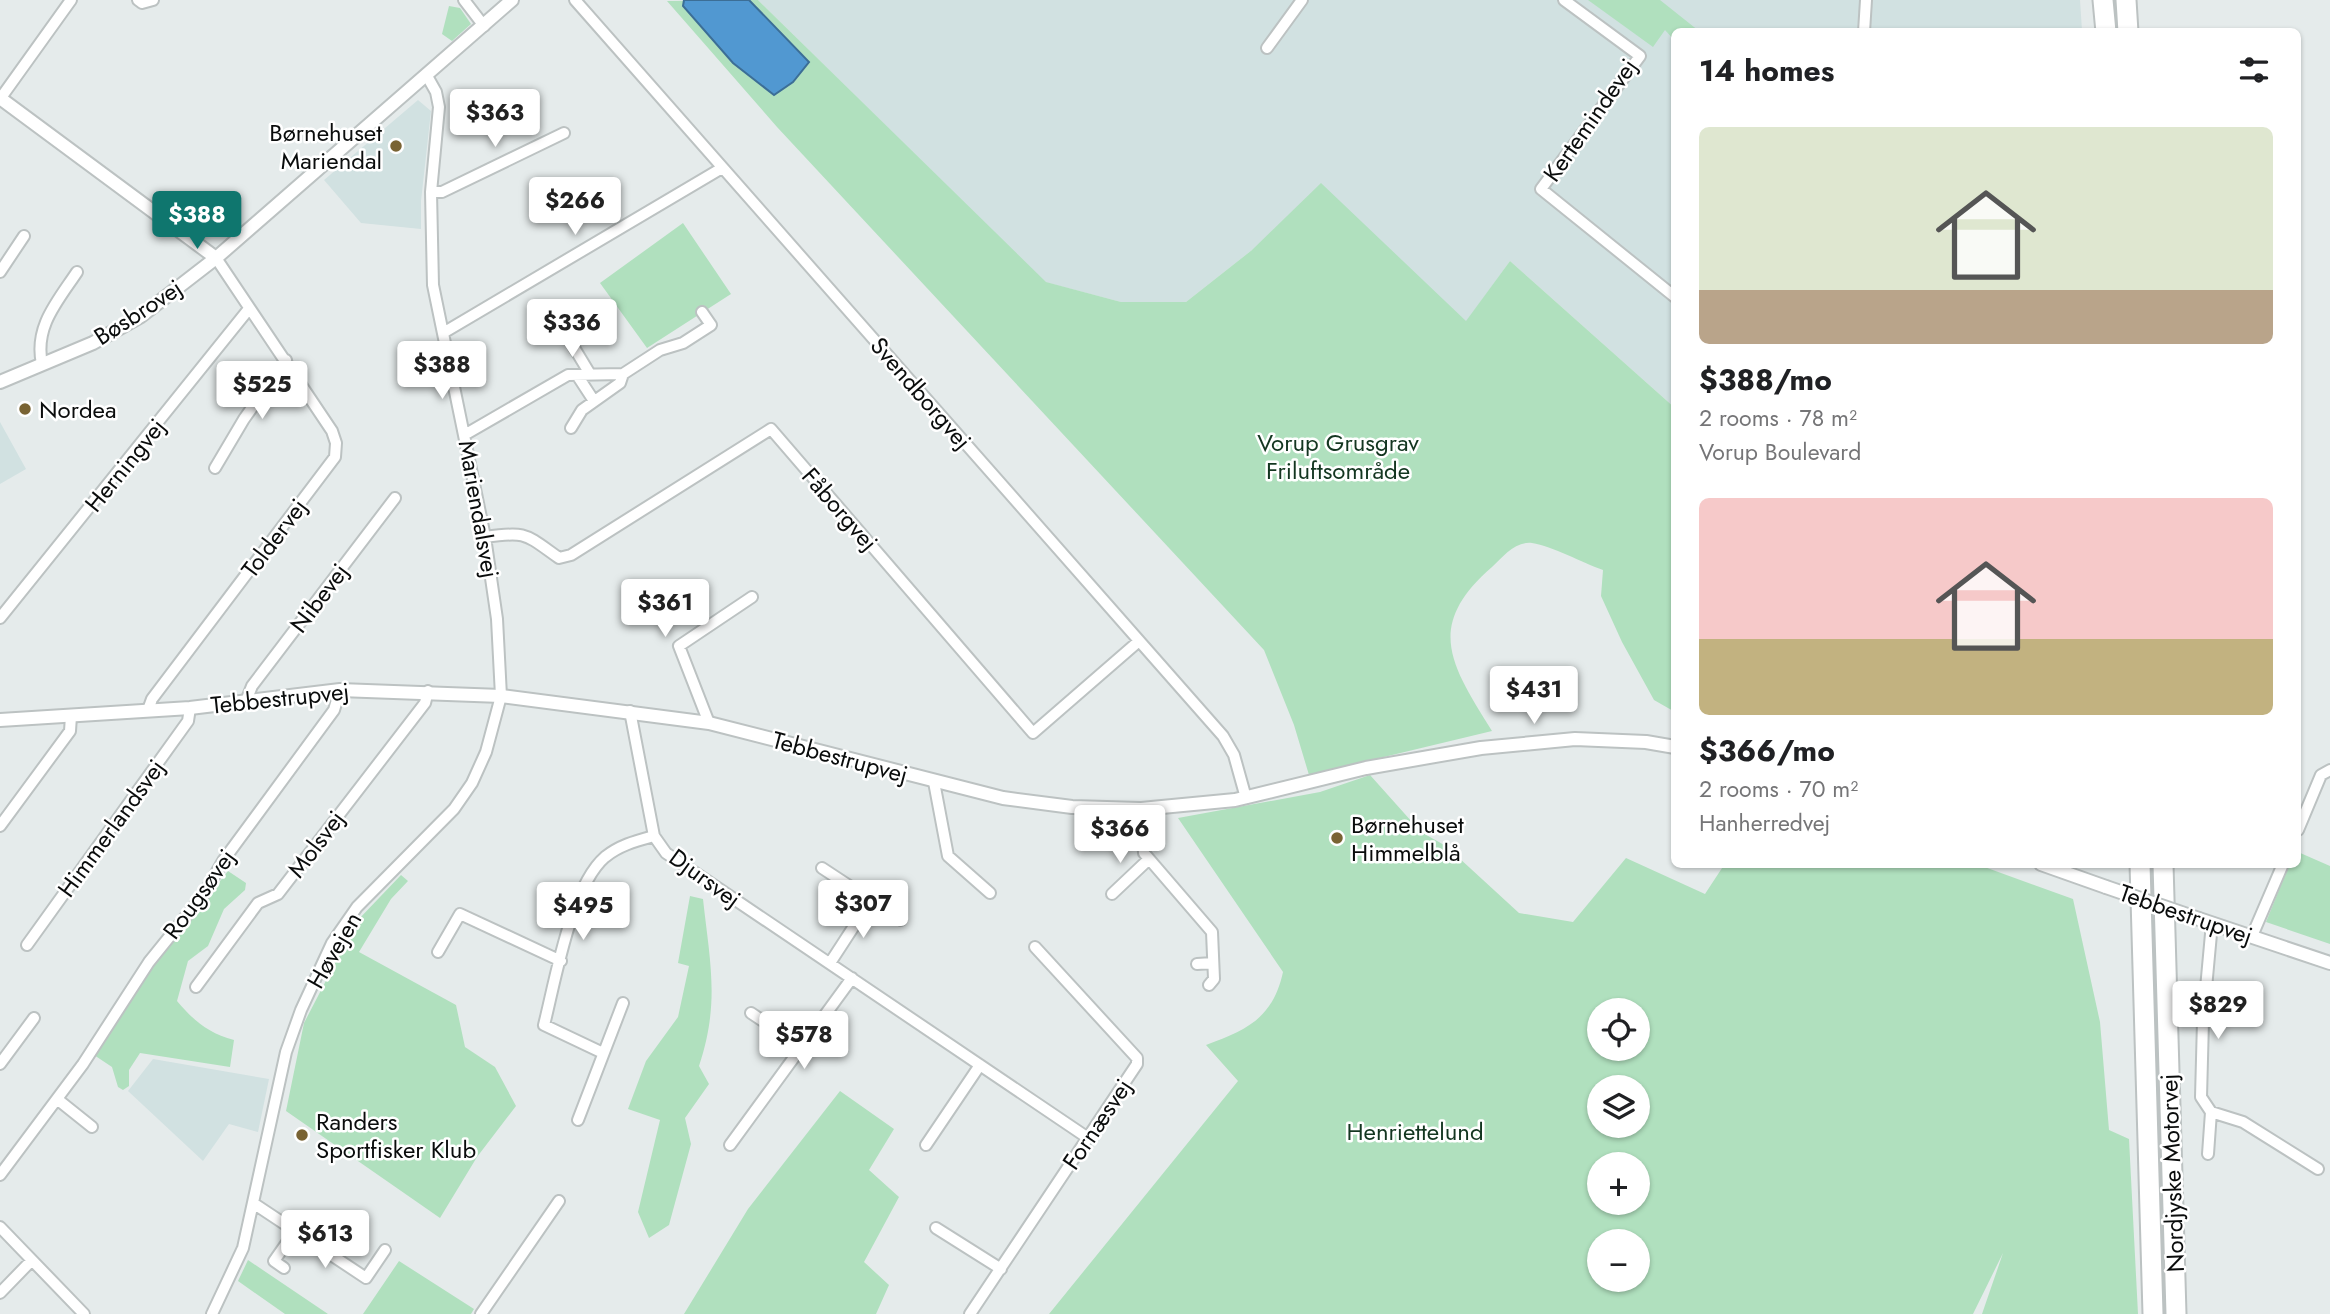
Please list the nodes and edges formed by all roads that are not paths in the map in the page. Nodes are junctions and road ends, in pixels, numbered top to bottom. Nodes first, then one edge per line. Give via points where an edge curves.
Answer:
1 (71, 0) edge
2 (138, 0) edge
3 (153, 0) edge
4 (464, 0) edge
5 (512, 0) edge
6 (575, 0) edge
7 (1302, 0) edge
8 (1564, 0) edge
9 (1866, 0) edge
10 (2103, 0) edge
11 (2126, 0) edge
12 (484, 26) junction
13 (1864, 28) edge
14 (2106, 28) edge
15 (2128, 28) edge
16 (1267, 48) dead end
17 (427, 76) junction
18 (0, 99) edge
19 (565, 133) dead end
20 (722, 168) junction
21 (431, 192) junction
22 (24, 236) dead end
23 (216, 258) junction
24 (0, 272) edge
25 (77, 272) dead end
26 (1671, 294) edge
27 (248, 310) junction
28 (702, 312) dead end
29 (443, 333) junction
30 (567, 336) dead end
31 (286, 360) junction
32 (42, 364) junction
33 (577, 374) junction
34 (590, 374) junction
35 (623, 374) junction
36 (0, 382) edge
37 (594, 401) junction
38 (570, 428) dead end
39 (466, 434) junction
40 (215, 468) dead end
41 (395, 498) dead end
42 (485, 537) junction
43 (752, 597) dead end
44 (0, 618) edge
45 (1139, 641) junction
46 (340, 690) junction
47 (428, 691) junction
48 (501, 696) junction
49 (246, 701) junction
50 (190, 708) junction
51 (148, 710) junction
52 (630, 711) junction
53 (71, 716) junction
54 (0, 720) edge
55 (709, 723) junction
56 (1671, 746) edge
57 (2330, 770) edge
58 (934, 782) junction
59 (1246, 798) junction
60 (1141, 809) junction
61 (2301, 823) edge
62 (0, 825) edge
63 (654, 836) junction
64 (1149, 859) junction
65 (822, 868) dead end
66 (2052, 868) edge
67 (2140, 868) edge
68 (2163, 868) edge
69 (2281, 868) edge
70 (990, 893) dead end
71 (1112, 894) dead end
72 (871, 900) junction
73 (901, 920) dead end
74 (2212, 923) junction
75 (2252, 936) junction
76 (27, 945) dead end
77 (1034, 947) dead end
78 (438, 952) dead end
79 (561, 961) junction
80 (830, 963) junction
81 (1213, 963) junction
82 (2330, 963) edge
83 (1196, 964) dead end
84 (852, 978) junction
85 (1209, 985) dead end
86 (196, 988) dead end
87 (623, 1003) dead end
88 (751, 1013) dead end
89 (34, 1018) dead end
90 (802, 1047) junction
91 (603, 1053) junction
92 (0, 1064) edge
93 (981, 1065) junction
94 (57, 1099) junction
95 (2211, 1112) junction
96 (578, 1120) dead end
97 (92, 1127) dead end
98 (1088, 1138) junction
99 (730, 1145) dead end
100 (926, 1145) dead end
101 (2208, 1153) dead end
102 (2318, 1169) dead end
103 (0, 1175) edge
104 (559, 1202) dead end
105 (253, 1203) junction
106 (0, 1227) edge
107 (936, 1228) dead end
108 (295, 1231) junction
109 (385, 1250) dead end
110 (32, 1260) junction
111 (284, 1268) dead end
112 (1001, 1269) junction
113 (0, 1293) edge
114 (84, 1314) edge
115 (212, 1314) edge
116 (481, 1314) edge
117 (970, 1314) edge
118 (2152, 1314) edge
119 (2176, 1314) edge

1 - 18 street
2 - 3 street
4 - 12 street
5 - 12 street, Bøsbrovej
6 - 20 street, Svendborgvej
7 - 16 street
8 - 26 street, Kertemindevej via 1640,56 1541,189
9 - 13 street
10 - 14 highway
11 - 15 highway
12 - 17 street, Bøsbrovej
17 - 21 street, Mariendalsvej via 439,107
17 - 23 street, Bøsbrovej
18 - 23 street
19 - 21 street via 442,192
20 - 29 street
20 - 45 street, Svendborgvej
21 - 29 street, Mariendalsvej via 433,285
22 - 24 street
23 - 27 street, Toldervej
23 - 32 street, Bøsbrovej via 141,316
25 - 32 street via 44,321 39,349
27 - 31 street, Toldervej
27 - 44 street, Herningvej
28 - 35 street via 711,325
29 - 39 street, Mariendalsvej
30 - 34 street
31 - 40 street
31 - 51 street, Toldervej via 332,431 335,457
32 - 36 street, Bøsbrovej
33 - 34 street
33 - 37 street
33 - 39 street
34 - 35 street
35 - 37 street via 620,383
37 - 38 street
39 - 42 street, Mariendalsvej
41 - 49 street, Nibevej via 252,686
42 - 45 street, Fåborgvej via 531,536 559,558 571,555 771,429 1033,733
42 - 48 street, Mariendalsvej via 497,619
43 - 55 street via 679,646
45 - 59 street, Svendborgvej via 1223,736 1234,755
46 - 47 street, Tebbestrupvej
46 - 49 street, Tebbestrupvej
46 - 94 street, Rougsøvej via 334,710 223,861 204,894 149,962
47 - 48 street, Tebbestrupvej
47 - 86 street, Molsvej via 425,703 278,894 258,903
48 - 52 street, Tebbestrupvej
48 - 105 street, Høvejen via 486,752 454,809 357,907 332,943 286,1052
49 - 50 street, Tebbestrupvej
50 - 51 street, Tebbestrupvej
50 - 76 street, Himmerlandsvej via 188,721
51 - 53 street, Tebbestrupvej
52 - 55 street, Tebbestrupvej
52 - 63 street, Djursvej
53 - 54 street, Tebbestrupvej
53 - 62 street via 70,731
55 - 58 street, Tebbestrupvej
56 - 59 street, Tebbestrupvej via 1574,739 1482,748 1366,768
57 - 61 street via 2321,775
58 - 60 street, Tebbestrupvej via 1027,802
58 - 70 street via 948,856
59 - 60 street, Tebbestrupvej
60 - 64 street via 1144,853
63 - 79 street via 624,844 591,873 580,894
63 - 80 street, Djursvej via 675,860
64 - 71 street
64 - 81 street via 1212,932
65 - 72 street
66 - 74 street, Tebbestrupvej, bridge
67 - 118 highway, Nordjyske Motorvej
68 - 119 highway, Nordjyske Motorvej
69 - 75 street
72 - 73 street
72 - 80 street
74 - 75 street, Tebbestrupvej
74 - 95 street via 2201,1097
75 - 82 street, Tebbestrupvej
77 - 98 street, Fornæsvej via 1137,1058
78 - 79 street via 460,914
79 - 91 street via 544,1025
80 - 84 street, Djursvej
81 - 83 street
81 - 85 street via 1214,979
84 - 90 street
84 - 93 street, Djursvej
87 - 91 street
88 - 90 street
89 - 92 street
90 - 99 street
91 - 96 street
93 - 98 street, Djursvej
93 - 100 street
94 - 97 street
94 - 103 street, Rougsøvej
95 - 101 street
95 - 102 street via 2243,1122
98 - 112 street, Fornæsvej
104 - 116 street
105 - 108 street
105 - 115 street, Høvejen via 243,1248
106 - 110 street
107 - 112 street
108 - 109 street via 366,1278
108 - 111 street via 274,1261
110 - 113 street
110 - 114 street
112 - 117 street, Fornæsvej

